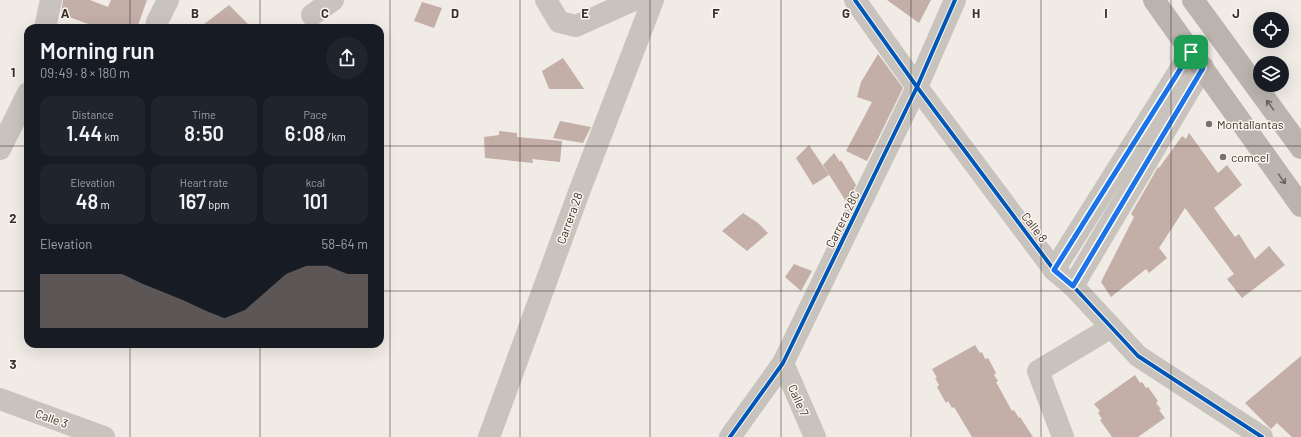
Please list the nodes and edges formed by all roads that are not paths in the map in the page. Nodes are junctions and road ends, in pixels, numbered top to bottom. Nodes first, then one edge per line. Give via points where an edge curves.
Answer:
1 (51, 0) edge
2 (168, 0) edge
3 (333, 0) edge
4 (546, 0) edge
5 (634, 0) edge
6 (653, 0) edge
7 (855, 0) edge
8 (955, 0) edge
9 (1154, 0) edge
10 (1193, 0) edge
11 (312, 15) dead end
12 (1210, 23) junction
13 (46, 24) edge
14 (157, 24) edge
15 (1193, 54) junction
16 (917, 87) junction
17 (24, 101) edge
18 (1301, 148) edge
19 (0, 149) edge
20 (1301, 206) edge
21 (1054, 270) junction
22 (1073, 286) junction
23 (1110, 326) junction
24 (783, 363) junction
25 (0, 399) edge
26 (104, 437) edge
27 (489, 437) edge
28 (730, 437) edge
29 (815, 437) edge
30 (1063, 437) edge
31 (1262, 437) edge

1 - 13 street
2 - 14 street
3 - 11 street
4 - 5 street via 559,22 576,26
6 - 27 street, Carrera 28
7 - 16 street, Calle 8
8 - 16 street, Carrera 28C
9 - 15 main road
10 - 12 main road
12 - 15 main road
18 -> 12 main road
15 -> 20 main road
15 - 21 street
15 - 22 street
16 - 21 street, Calle 8
16 - 24 street, Carrera 28C
17 - 19 street
21 - 22 street, Calle 8
22 - 23 street, Calle 8
23 - 30 street via 1038,371
23 - 31 street, Calle 8 via 1138,356
24 - 28 street, Carrera 28C
24 - 29 street, Calle 7
25 - 26 street, Calle 3

